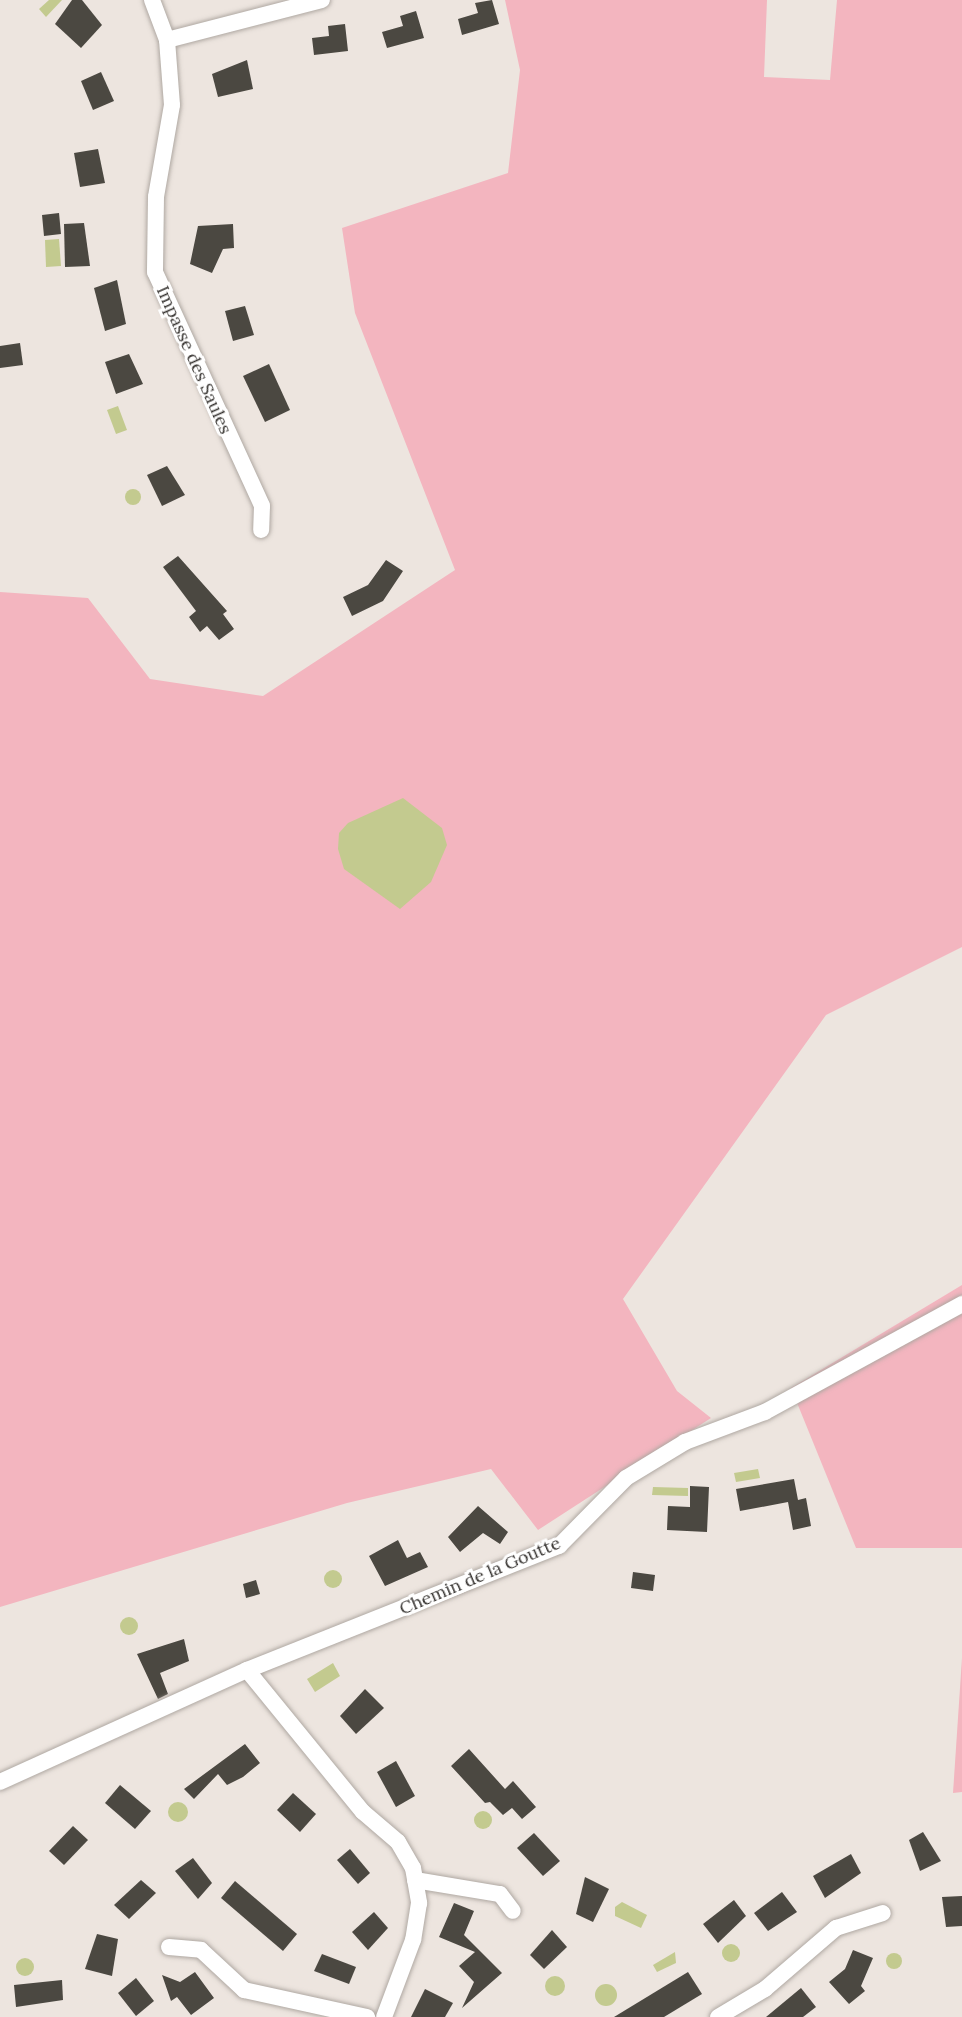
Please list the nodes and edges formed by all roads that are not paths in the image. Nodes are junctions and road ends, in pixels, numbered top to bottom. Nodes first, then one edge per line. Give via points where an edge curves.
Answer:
1 (152, 0) edge
2 (322, 0) edge
3 (167, 40) junction
4 (261, 530) dead end
5 (962, 1304) edge
6 (247, 1670) junction
7 (0, 1782) edge
8 (415, 1880) junction
9 (513, 1911) dead end
10 (884, 1913) dead end
11 (169, 1947) dead end
12 (367, 2017) edge
13 (384, 2017) edge
14 (718, 2017) edge

1 - 3 street, Impasse des Saules
2 - 3 street
3 - 4 street, Impasse des Saules via 172,105 156,197 155,272 262,506
5 - 6 street, Chemin de la Goutte via 765,1412 685,1442 626,1478 559,1546
6 - 7 street, Chemin de la Goutte
6 - 8 street via 363,1812 398,1842
8 - 9 street via 500,1894
8 - 13 street via 419,1903 413,1940
10 - 14 street via 836,1928 765,1989
11 - 12 street via 201,1950 244,1990

